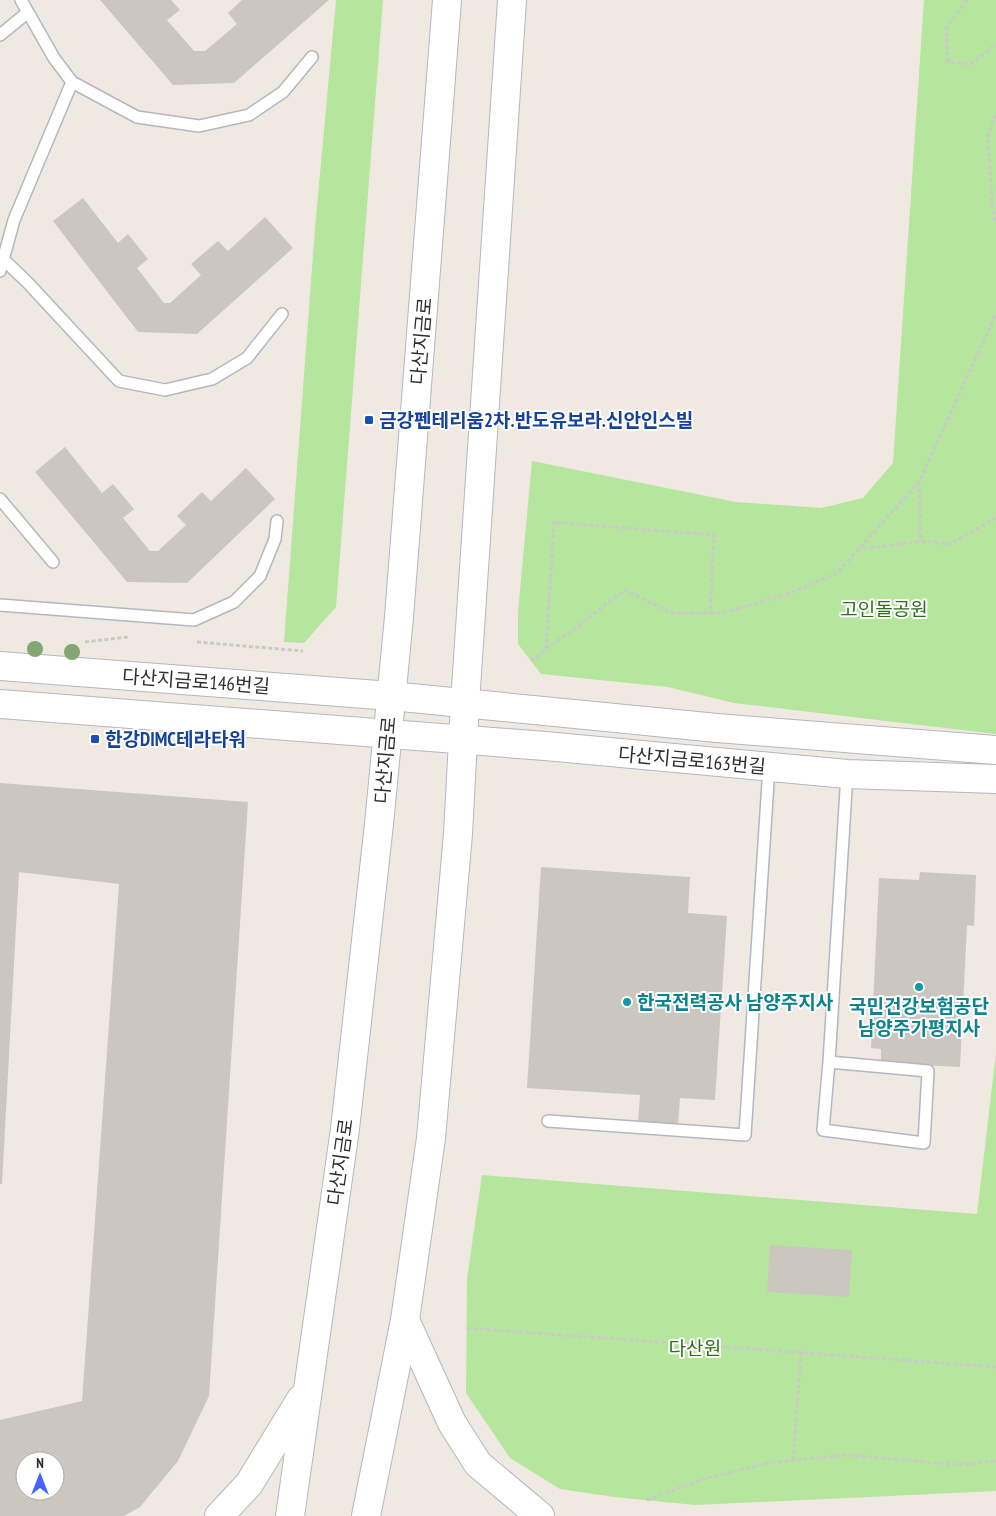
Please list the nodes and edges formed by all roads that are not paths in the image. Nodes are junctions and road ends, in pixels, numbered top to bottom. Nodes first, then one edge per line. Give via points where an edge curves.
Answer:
1 (21, 0) edge
2 (447, 0) edge
3 (512, 0) edge
4 (27, 13) junction
5 (0, 35) edge
6 (312, 58) dead end
7 (72, 82) junction
8 (3, 259) junction
9 (0, 271) edge
10 (282, 314) dead end
11 (0, 499) edge
12 (277, 521) dead end
13 (53, 562) dead end
14 (0, 605) edge
15 (0, 666) edge
16 (392, 696) junction
17 (465, 703) junction
18 (0, 704) edge
19 (388, 735) junction
20 (463, 741) junction
21 (996, 750) edge
22 (768, 767) junction
23 (847, 774) junction
24 (996, 779) edge
25 (829, 1062) junction
26 (548, 1120) dead end
27 (405, 1320) junction
28 (308, 1390) junction
29 (219, 1516) edge
30 (290, 1516) edge
31 (366, 1516) edge
32 (540, 1516) edge

1 - 4 lane
2 - 16 street, 다산지금로
3 - 17 street
4 - 5 lane
4 - 7 lane
6 - 7 lane via 283,92 249,115 199,126 137,117
7 - 8 lane via 14,220
8 - 9 lane
8 - 10 lane via 119,381 165,390 212,379 247,358
11 - 13 lane
12 - 14 lane via 275,539 260,576 234,602 194,620
15 - 16 street, 다산지금로146번길
16 - 17 street, 다산지금로163번길
16 - 19 street, 다산지금로
17 - 20 street
17 - 21 street, 다산지금로163번길 via 717,728
18 - 19 street, 다산지금로146번길
19 - 20 street, 다산지금로163번길
19 - 28 street, 다산지금로 via 345,1129
20 - 22 street, 다산지금로163번길
20 - 27 street via 431,1138
22 - 23 street, 다산지금로163번길
22 - 26 lane via 745,1136
23 - 24 street, 다산지금로163번길
23 - 25 lane
25 - 25 lane via 823,1130 924,1143 928,1071
27 - 31 street
27 - 32 street via 452,1423 478,1464
28 - 29 street via 249,1484
28 - 30 street, 다산지금로

